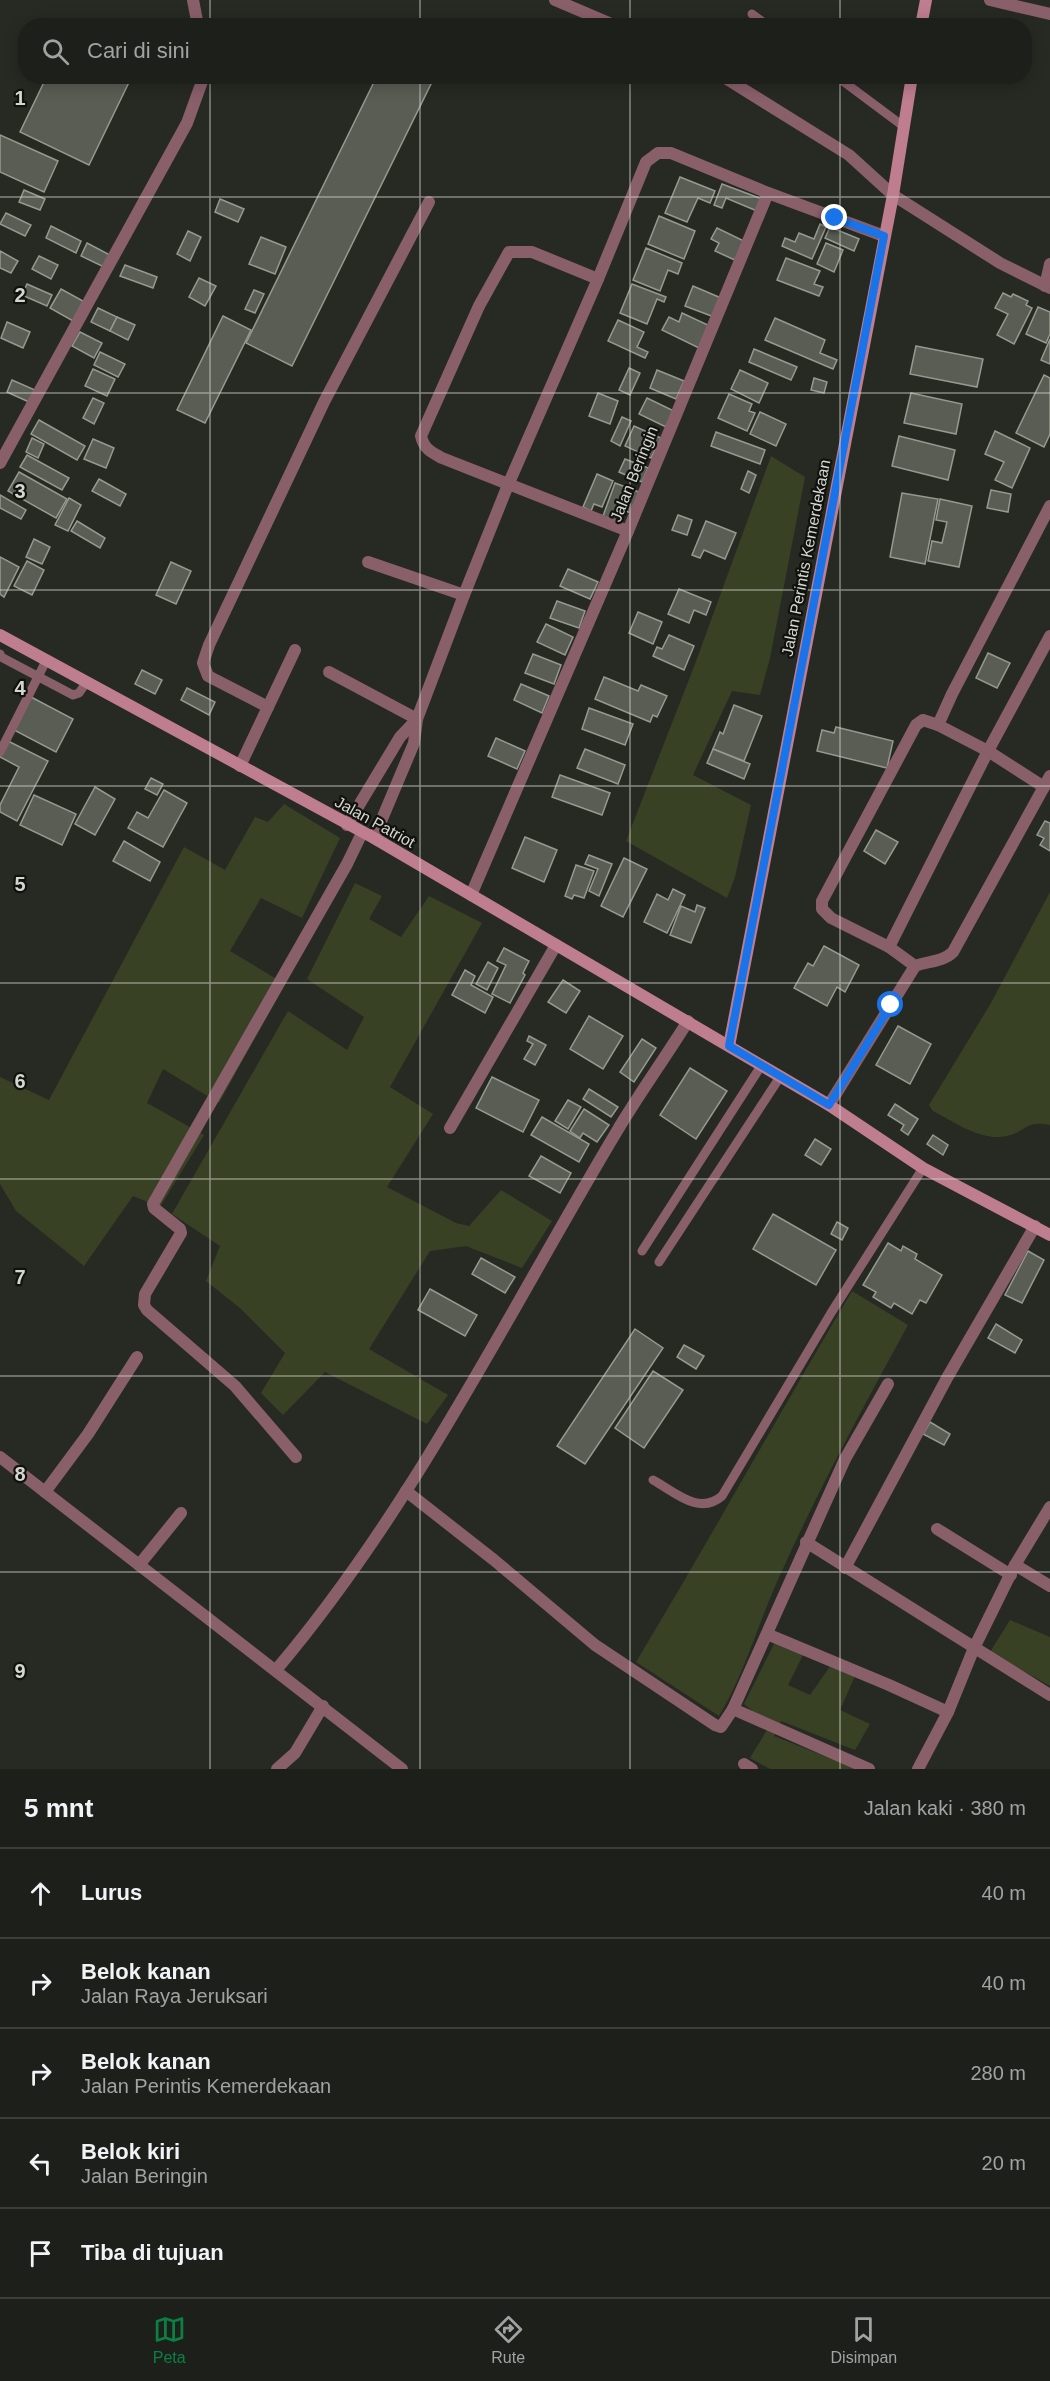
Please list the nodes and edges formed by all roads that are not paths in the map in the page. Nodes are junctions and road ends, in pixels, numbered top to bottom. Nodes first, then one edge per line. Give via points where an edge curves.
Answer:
1 (193, 0) edge
2 (926, 0) edge
3 (990, 0) edge
4 (560, 1) edge
5 (752, 14) dead end
6 (1050, 14) edge
7 (196, 18) edge
8 (598, 18) edge
9 (757, 18) edge
10 (923, 18) edge
11 (201, 84) edge
12 (735, 84) edge
13 (848, 84) edge
14 (911, 84) edge
15 (903, 126) junction
16 (768, 193) junction
17 (893, 195) junction
18 (429, 202) dead end
19 (884, 236) junction
20 (1050, 264) edge
21 (598, 279) junction
22 (1048, 287) edge
23 (0, 463) edge
24 (508, 485) junction
25 (1050, 506) edge
26 (628, 531) junction
27 (368, 562) dead end
28 (464, 595) junction
29 (1050, 636) edge
30 (4, 637) edge
31 (295, 650) dead end
32 (0, 653) edge
33 (46, 661) junction
34 (329, 672) dead end
35 (37, 678) junction
36 (86, 682) junction
37 (268, 707) junction
38 (417, 719) junction
39 (939, 725) junction
40 (988, 751) junction
41 (0, 752) edge
42 (242, 761) junction
43 (1050, 776) edge
44 (1044, 787) junction
45 (353, 817) junction
46 (377, 831) junction
47 (362, 833) junction
48 (474, 888) junction
49 (556, 945) junction
50 (889, 947) junction
51 (915, 966) junction
52 (688, 1021) junction
53 (729, 1046) junction
54 (761, 1066) junction
55 (780, 1077) junction
56 (829, 1105) junction
57 (450, 1128) dead end
58 (923, 1168) junction
59 (1035, 1227) junction
60 (1050, 1235) edge
61 (642, 1251) dead end
62 (659, 1262) dead end
63 (137, 1356) dead end
64 (888, 1384) dead end
65 (0, 1457) edge
66 (296, 1457) dead end
67 (653, 1480) dead end
68 (406, 1491) junction
69 (45, 1492) junction
70 (1050, 1507) edge
71 (181, 1513) dead end
72 (937, 1529) dead end
73 (806, 1542) junction
74 (139, 1565) junction
75 (845, 1568) junction
76 (1013, 1570) junction
77 (1050, 1586) edge
78 (767, 1634) junction
79 (974, 1648) junction
80 (276, 1670) junction
81 (1050, 1695) edge
82 (322, 1707) junction
83 (733, 1709) junction
84 (948, 1712) junction
85 (276, 1769) edge
86 (402, 1769) edge
87 (869, 1769) edge
88 (918, 1769) edge

1 - 7 street
2 - 10 street
3 - 6 street
4 - 8 street
5 - 9 lane
11 - 23 street via 187,123
12 - 17 street via 849,155
13 - 15 lane
14 - 15 street, Jalan Perintis Kemerdekaan
15 - 17 street, Jalan Perintis Kemerdekaan
16 - 19 street
16 - 21 street via 671,153 658,153 646,162 640,174
16 - 26 street, Jalan Beringin
17 - 19 street, Jalan Perintis Kemerdekaan
17 - 22 street via 1000,263
18 - 37 street via 324,402 203,663 208,676
19 - 53 street, Jalan Perintis Kemerdekaan
20 - 22 street
21 - 24 street
21 - 24 street via 532,252 509,252 479,306 423,430 423,445 428,450
24 - 26 street
24 - 28 street
25 - 39 street
26 - 48 street, Jalan Beringin
27 - 28 street
28 - 38 street
29 - 40 street
30 - 32 lane
30 - 33 street, Jalan Patriot
31 - 37 street
32 - 35 lane
33 - 35 lane
33 - 36 street, Jalan Patriot
34 - 38 street
35 - 36 lane via 73,695 80,693
35 - 41 lane
36 - 42 street, Jalan Patriot
37 - 42 street
38 - 45 street via 400,737
38 - 46 street via 414,743
39 - 40 street
39 - 50 street via 923,720 916,725 822,901 822,909 831,918
40 - 44 street
40 - 50 street
42 - 45 street, Jalan Patriot
43 - 44 street
44 - 51 street via 953,952 940,961
45 - 47 street, Jalan Patriot
46 - 47 street, Jalan Patriot
46 - 48 street, Jalan Patriot
47 - 66 street via 155,1197 154,1208 181,1233 143,1300 147,1310 236,1386
48 - 49 street, Jalan Patriot
49 - 52 street, Jalan Patriot
49 - 57 street
50 - 51 street
51 - 56 street
52 - 53 street, Jalan Patriot
52 - 68 street via 618,1130
53 - 54 street, Jalan Patriot
54 - 55 street, Jalan Patriot
54 - 61 lane
55 - 56 street, Jalan Patriot
55 - 62 lane
56 - 58 street, Jalan Patriot
58 - 59 street, Jalan Patriot
58 - 67 lane via 722,1496 713,1504 703,1505
59 - 60 street, Jalan Patriot
59 - 75 street via 947,1378
63 - 69 street via 88,1434
64 - 73 street via 845,1459
65 - 69 street
68 - 80 street via 355,1568
68 - 83 street via 604,1652 715,1725 722,1726
69 - 74 street
70 - 76 street
71 - 74 street
72 - 76 street
73 - 75 street
73 - 78 street
74 - 80 street
75 - 79 street
76 - 77 street
76 - 79 street
78 - 83 street
78 - 84 street
79 - 81 street
79 - 84 street
80 - 82 street
82 - 85 street via 295,1753
82 - 86 street
83 - 87 street
84 - 88 street

